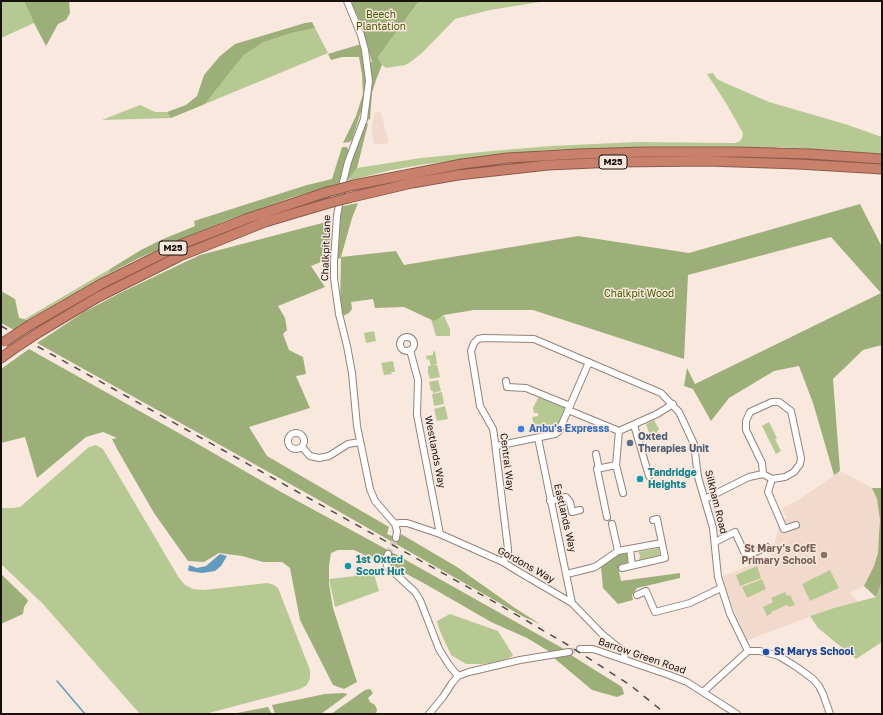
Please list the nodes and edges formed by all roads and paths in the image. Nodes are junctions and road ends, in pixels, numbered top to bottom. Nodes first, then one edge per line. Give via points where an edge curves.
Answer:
1 (347, 1) edge
2 (882, 159) edge
3 (882, 169) edge
4 (3, 344) edge
5 (400, 345) junction
6 (392, 346) dead end
7 (410, 350) junction
8 (1, 358) edge
9 (589, 362) junction
10 (506, 381) dead end
11 (673, 404) junction
12 (569, 408) junction
13 (634, 425) junction
14 (619, 431) junction
15 (538, 438) junction
16 (360, 442) junction
17 (496, 446) junction
18 (302, 447) dead end
19 (596, 454) dead end
20 (616, 466) junction
21 (599, 469) junction
22 (763, 474) junction
23 (649, 476) dead end
24 (772, 479) junction
25 (623, 493) dead end
26 (706, 499) junction
27 (550, 501) junction
28 (580, 510) dead end
29 (607, 517) dead end
30 (653, 520) dead end
31 (395, 524) junction
32 (612, 524) dead end
33 (796, 525) dead end
34 (440, 534) junction
35 (396, 538) tunnel mouth
36 (715, 542) junction
37 (662, 543) junction
38 (767, 547) dead end
39 (630, 549) junction
40 (618, 551) junction
41 (388, 554) tunnel mouth
42 (502, 562) junction
43 (632, 565) junction
44 (622, 568) dead end
45 (567, 574) junction
46 (721, 588) junction
47 (637, 595) dead end
48 (572, 602) junction
49 (580, 649) tunnel mouth
50 (748, 651) junction
51 (569, 652) tunnel mouth
52 (625, 659) junction
53 (458, 676) junction
54 (703, 692) junction
55 (429, 714) edge
56 (737, 714) edge
57 (830, 714) edge

1 - 16 street, Chalkpit Lane via 361,35 369,81 364,118 343,182 337,216 334,278 339,314 350,359 354,409
2 - 4 highway, M25, bridge via 738,152 577,154 478,162 354,185 246,219 182,244 101,284 30,325
3 - 8 highway, M25, bridge via 707,161 617,162 548,165 405,184 264,222 180,256 105,293
5 - 6 street
5 - 7 street via 405,350
5 - 7 street via 402,338 410,338 414,344
7 - 34 street, Westlands Way via 418,380 417,416
9 - 11 street, Silkham Road via 661,394
9 - 12 street
9 - 17 street, Central Way via 534,339 478,339 471,351 480,406 493,429
10 - 12 street via 507,387 526,388
11 - 13 street
11 - 26 street, Silkham Road via 693,439 698,477
12 - 14 street
12 - 15 street via 559,432
13 - 14 street
13 - 23 street
14 - 20 street
15 - 17 street
15 - 27 street, Eastlands Way
16 - 18 street via 348,444 335,453 319,458 310,456
16 - 31 street, Chalkpit Lane via 372,495
17 - 42 street, Central Way via 508,549
19 - 21 street
20 - 21 street
20 - 25 street
21 - 29 street
22 - 24 street
22 - 24 street via 762,462 746,430 746,421 750,412 772,402 779,402 791,411 802,458 794,472 785,477
22 - 26 street via 749,477
24 - 33 street via 768,492 784,529
26 - 36 street, Silkham Road
27 - 28 street via 566,497 572,512
27 - 45 street, Eastlands Way
30 - 37 street via 657,519
31 - 34 street, Gordons Way via 407,523
31 - 35 street
32 - 40 street
34 - 42 street, Gordons Way
36 - 38 street via 735,532 746,556
36 - 46 street, Silkham Road
37 - 39 street
37 - 43 street via 665,558
39 - 40 street
39 - 43 street
40 - 45 street via 595,566
41 - 53 street via 387,566 415,592 439,649
42 - 48 street, Gordons Way
43 - 44 street
45 - 48 street, Eastlands Way
46 - 47 street via 690,603 655,612 646,591
46 - 50 street, Silkham Road
48 - 52 street, Gordons Way via 602,634 624,652
49 - 52 street, Barrow Green Road via 593,649
50 - 54 street
50 - 57 street via 779,656 798,668 819,686
51 - 53 street via 520,660
52 - 54 street, Barrow Green Road via 687,682
53 - 55 street
54 - 56 street, Barrow Green Road

